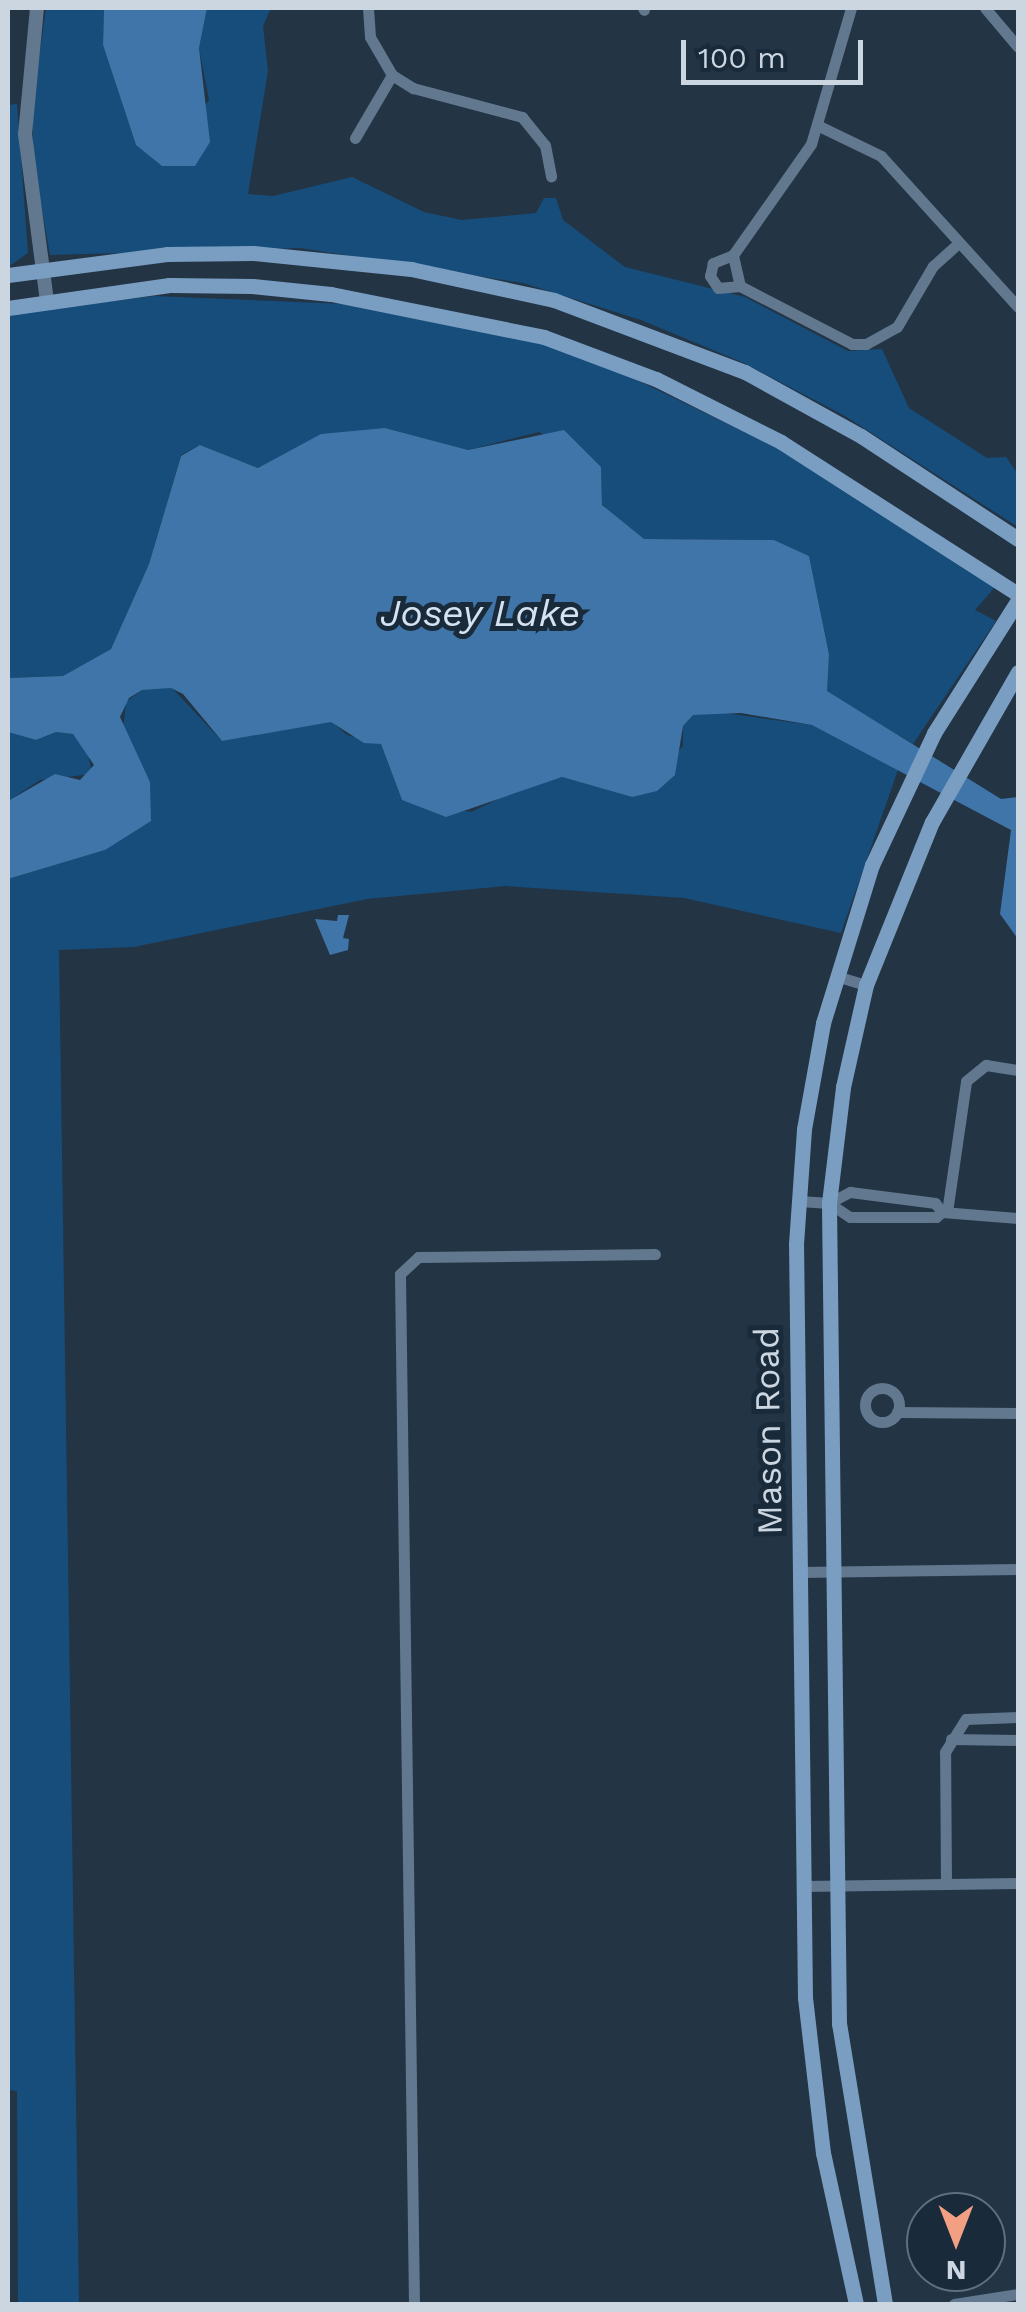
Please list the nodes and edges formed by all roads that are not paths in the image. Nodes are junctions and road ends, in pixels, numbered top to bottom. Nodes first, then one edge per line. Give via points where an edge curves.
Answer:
1 (37, 8) edge
2 (368, 8) edge
3 (852, 8) edge
4 (985, 8) edge
5 (1018, 47) edge
6 (392, 75) junction
7 (819, 126) junction
8 (355, 138) dead end
9 (551, 176) dead end
10 (956, 245) junction
11 (732, 256) junction
12 (40, 268) junction
13 (8, 276) edge
14 (740, 286) junction
15 (47, 300) junction
16 (8, 308) edge
17 (1018, 308) edge
18 (1018, 539) edge
19 (1018, 597) edge
20 (1018, 672) edge
21 (836, 976) junction
22 (866, 984) junction
23 (1018, 1070) edge
24 (800, 1202) junction
25 (829, 1203) junction
26 (945, 1212) junction
27 (1018, 1218) edge
28 (656, 1254) dead end
29 (897, 1412) dead end
30 (1018, 1413) edge
31 (1018, 1570) edge
32 (800, 1572) junction
33 (831, 1572) junction
34 (1018, 1717) edge
35 (951, 1739) junction
36 (1018, 1740) edge
37 (1018, 1883) edge
38 (946, 1884) junction
39 (804, 1886) junction
40 (837, 1886) junction
41 (1018, 2294) edge
42 (990, 2302) edge
43 (414, 2304) edge
44 (856, 2304) edge
45 (885, 2304) edge
46 (954, 2304) edge

1 - 12 street via 25,134
2 - 6 street via 370,37
3 - 7 street
4 - 5 street
6 - 8 street
6 - 9 street via 413,88 522,117 545,145
7 - 10 street via 880,156
7 - 11 street
10 - 14 street via 934,266 897,327 877,342 852,344
10 - 17 street
11 - 14 street
11 - 14 street via 713,263 711,281 721,289
12 - 13 main road
12 - 15 street
12 - 18 main road via 253,253 411,269 554,300 745,372 861,436
15 - 16 main road
15 - 19 main road via 169,286 252,286 330,294 544,337 656,379 781,442
19 - 21 main road, Mason Road via 934,732 898,807
20 - 22 main road, Mason Road via 932,822
21 - 22 street
21 - 24 main road, Mason Road via 804,1129
22 - 25 main road, Mason Road via 843,1087
23 - 26 street via 986,1065 966,1081
24 - 25 street
24 - 32 main road, Mason Road
25 - 26 street via 850,1216 936,1218
25 - 26 street via 850,1192 935,1203
25 - 33 main road, Mason Road
26 - 27 street
28 - 43 street via 418,1258 400,1274
29 - 30 street
31 - 33 street
32 - 33 street
32 - 39 main road, Mason Road
33 - 40 main road, Mason Road
34 - 35 street via 966,1719
35 - 36 street
35 - 38 street via 944,1752
37 - 38 street
38 - 40 street
39 - 40 street
39 - 44 main road, Mason Road via 812,2077
40 - 45 main road, Mason Road via 842,2065
41 - 42 street
42 - 46 street

